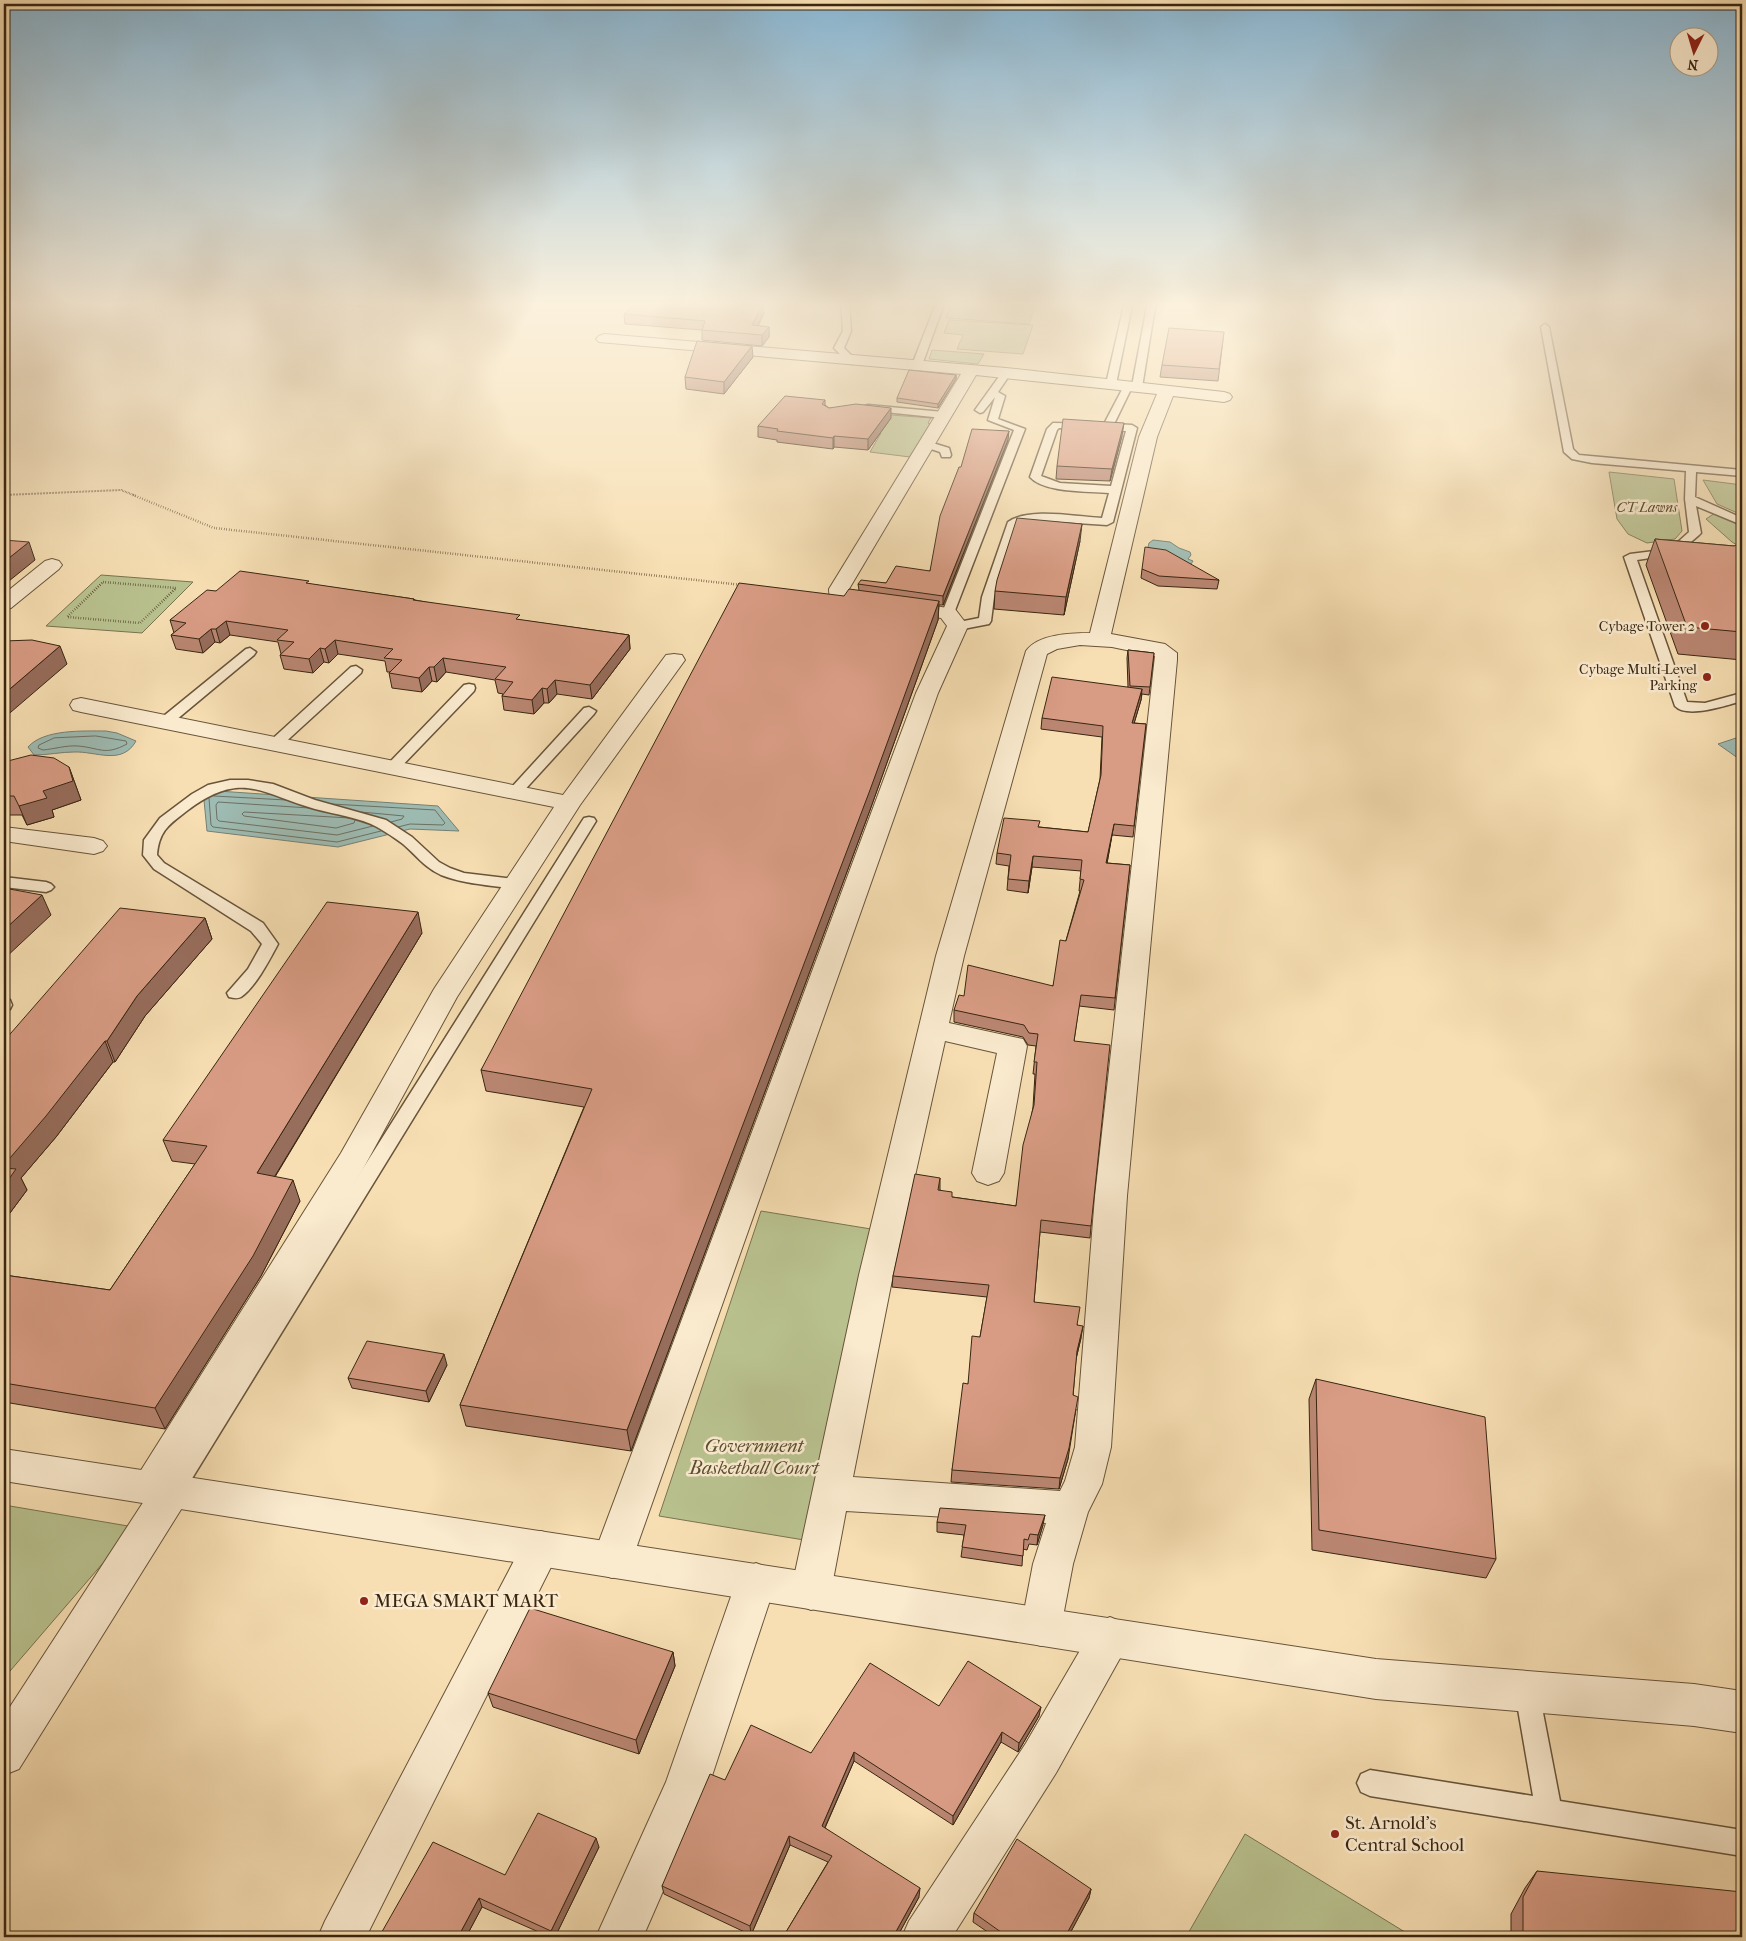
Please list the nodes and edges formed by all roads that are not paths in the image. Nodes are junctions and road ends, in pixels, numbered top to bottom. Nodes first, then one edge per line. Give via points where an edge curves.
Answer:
1 (958, 392) edge
2 (1130, 392) edge
3 (1166, 392) edge
4 (1180, 392) edge
5 (1558, 392) edge
6 (992, 393) joint
7 (1224, 397) dead end
8 (853, 409) edge
9 (980, 410) dead end
10 (943, 415) junction
11 (1108, 426) junction
12 (926, 444) junction
13 (946, 455) dead end
14 (1690, 470) junction
15 (1742, 474) edge
16 (1115, 490) junction
17 (1690, 499) junction
18 (1742, 522) edge
19 (52, 565) dead end
20 (4, 604) edge
21 (953, 620) junction
22 (1099, 640) junction
23 (250, 652) dead end
24 (674, 660) dead end
25 (356, 670) dead end
26 (469, 688) dead end
27 (1742, 697) edge
28 (81, 705) dead end
29 (590, 711) dead end
30 (165, 722) junction
31 (275, 744) junction
32 (392, 768) junction
33 (515, 792) junction
34 (579, 812) junction
35 (4, 834) edge
36 (94, 846) dead end
37 (4, 882) edge
38 (515, 884) junction
39 (46, 887) dead end
40 (235, 993) dead end
41 (933, 1029) junction
42 (988, 1173) dead end
43 (4, 1465) edge
44 (161, 1489) junction
45 (830, 1493) junction
46 (1070, 1509) junction
47 (541, 1549) junction
48 (612, 1560) junction
49 (756, 1582) junction
50 (811, 1591) junction
51 (1041, 1627) junction
52 (1110, 1637) junction
53 (1527, 1692) junction
54 (1742, 1712) edge
55 (4, 1754) edge
56 (1370, 1783) dead end
57 (1549, 1811) junction
58 (1742, 1843) edge
59 (341, 1937) edge
60 (618, 1937) edge
61 (925, 1937) edge

1 - 10 street
2 - 11 lane
3 - 22 street via 1148,437
4 - 7 street
5 - 14 lane via 1568,450 1576,457
6 - 9 lane
6 - 21 lane via 1000,396 993,420 1020,429
8 - 10 lane
10 - 12 street
11 - 16 lane via 1132,428
11 - 16 lane via 1057,425 1052,429 1035,477 1050,484
12 - 13 lane via 940,447
12 - 21 street via 839,589 839,596
14 - 15 lane
14 - 17 lane
16 - 21 lane via 1107,522 1031,517 1012,524 988,597 985,621
17 - 18 lane
17 - 27 lane via 1695,533 1674,552 1630,557 1682,706 1705,707
19 - 20 street
21 - 48 street
22 - 41 street via 1048,643 1037,651
22 - 46 street via 1158,648 1166,653 1166,660 1111,1196 1093,1447 1083,1484
23 - 30 lane
24 - 34 street
25 - 31 lane
26 - 32 lane
28 - 30 street
29 - 33 lane
30 - 31 street
31 - 32 street
32 - 33 street
33 - 34 street
34 - 38 street
34 - 44 lane
35 - 36 street
37 - 39 lane
38 - 40 lane via 462,877 445,871 396,832 366,818 268,787 230,784 214,788 165,821 151,840 150,855 159,866 257,927 270,944 254,972
38 - 44 street via 444,996
41 - 42 street via 1013,1046
41 - 45 street
43 - 44 street
44 - 47 street
44 - 55 street
45 - 46 street
45 - 50 street
46 - 51 street via 1053,1564
47 - 48 street
47 - 59 street
48 - 49 street
49 - 50 street
49 - 60 street via 686,1788
50 - 51 street
51 - 52 street
52 - 53 street via 1376,1679
52 - 61 street via 1041,1758
53 - 54 street via 1694,1705
53 - 57 lane
56 - 57 lane
57 - 58 lane

